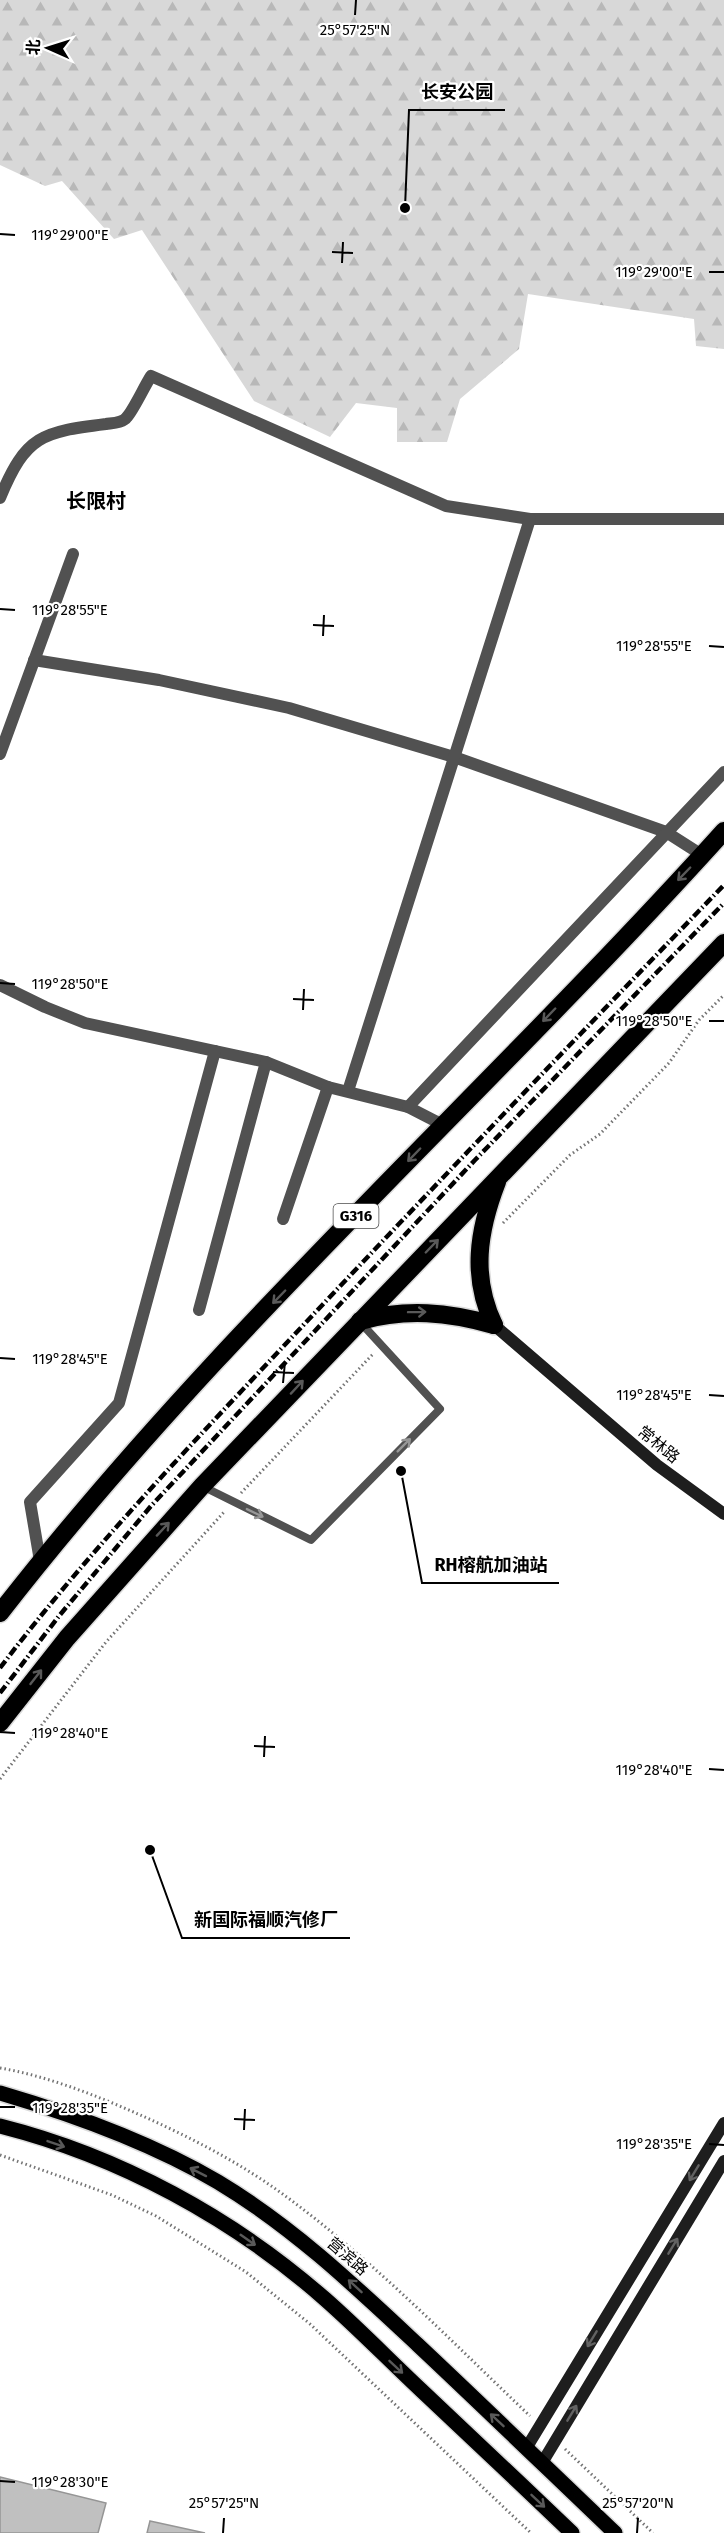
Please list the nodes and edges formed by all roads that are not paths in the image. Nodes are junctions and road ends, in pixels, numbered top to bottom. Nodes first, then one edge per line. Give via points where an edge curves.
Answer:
1 (0, 498) edge
2 (530, 519) junction
3 (724, 519) edge
4 (73, 554) dead end
5 (34, 660) junction
6 (0, 754) edge
7 (454, 757) junction
8 (724, 772) edge
9 (724, 831) edge
10 (666, 832) junction
11 (702, 855) junction
12 (724, 943) edge
13 (0, 985) edge
14 (215, 1051) junction
15 (266, 1062) junction
16 (328, 1088) junction
17 (348, 1091) junction
18 (408, 1107) junction
19 (443, 1125) junction
20 (501, 1174) junction
21 (283, 1219) dead end
22 (198, 1310) dead end
23 (359, 1321) junction
24 (494, 1325) junction
25 (202, 1486) junction
26 (724, 1514) edge
27 (40, 1561) junction
28 (0, 1613) edge
29 (0, 1723) edge
30 (0, 2093) edge
31 (724, 2123) edge
32 (0, 2126) edge
33 (724, 2161) edge
34 (527, 2447) junction
35 (542, 2463) junction
36 (572, 2533) edge
37 (615, 2533) edge

1 - 2 street via 10,473 25,451 42,436 127,418 150,376 446,506
2 - 3 street
2 - 7 street
4 - 5 street
5 - 6 street
5 - 7 street via 159,680 289,708
7 - 10 street
7 - 17 street
8 - 10 street
9 - 11 highway, G316
10 - 11 street
10 - 18 street
11 -> 19 highway, G316
12 - 20 highway
13 - 14 street via 85,1023
14 - 15 street
14 - 27 street via 119,1403 30,1502
15 - 16 street
15 - 22 street
16 - 17 street
16 - 21 street
17 - 18 street
18 - 19 street
19 -> 27 highway, G316 via 147,1435
23 -> 20 highway
20 - 24 highway via 479,1247 480,1282
23 -> 24 highway via 386,1314 434,1312
25 -> 23 highway
25 -> 23 lane via 311,1540 440,1409
24 - 26 street, 常林路 via 657,1465
29 -> 25 highway via 66,1638
27 - 28 highway, G316
34 -> 30 main road, 营滨路 via 343,2274 218,2182 135,2141
31 -> 34 street
32 -> 36 main road via 123,2169 199,2208 248,2240 325,2299
35 -> 33 street
34 - 35 main road, 营滨路
35 - 37 main road, 营滨路

